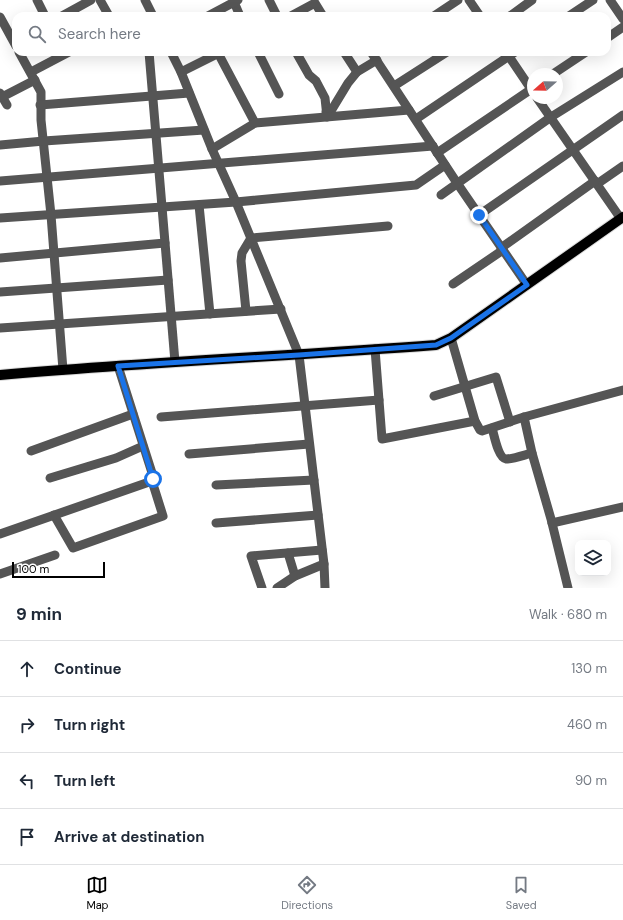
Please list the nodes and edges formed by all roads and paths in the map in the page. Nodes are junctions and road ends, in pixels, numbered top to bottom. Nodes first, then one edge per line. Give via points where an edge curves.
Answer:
1 (37, 0) edge
2 (91, 0) edge
3 (100, 0) edge
4 (145, 0) edge
5 (269, 0) edge
6 (458, 0) edge
7 (469, 0) edge
8 (532, 0) edge
9 (593, 0) edge
10 (610, 0) edge
11 (236, 1) edge
12 (318, 2) edge
13 (44, 12) edge
14 (69, 12) edge
15 (107, 12) edge
16 (151, 12) edge
17 (215, 12) edge
18 (239, 12) edge
19 (275, 12) edge
20 (299, 12) edge
21 (321, 12) edge
22 (440, 12) edge
23 (477, 12) edge
24 (516, 12) edge
25 (575, 12) edge
26 (0, 17) edge
27 (623, 19) edge
28 (623, 27) edge
29 (611, 35) edge
30 (12, 39) edge
31 (21, 56) edge
32 (63, 56) edge
33 (149, 56) edge
34 (173, 56) edge
35 (213, 56) edge
36 (221, 56) edge
37 (260, 56) edge
38 (298, 56) edge
39 (347, 56) edge
40 (374, 56) edge
41 (376, 56) edge
42 (441, 56) edge
43 (507, 56) edge
44 (511, 56) edge
45 (580, 56) edge
46 (562, 68) edge
47 (181, 72) junction
48 (357, 72) junction
49 (623, 72) edge
50 (33, 76) junction
51 (527, 81) edge
52 (394, 86) junction
53 (189, 92) junction
54 (527, 92) edge
55 (279, 94) dead end
56 (1, 95) edge
57 (153, 95) junction
58 (541, 104) edge
59 (7, 105) dead end
60 (40, 105) junction
61 (409, 110) junction
62 (327, 115) junction
63 (623, 115) edge
64 (551, 117) junction
65 (416, 119) junction
66 (255, 123) junction
67 (204, 130) junction
68 (156, 132) junction
69 (44, 141) junction
70 (0, 145) edge
71 (212, 149) junction
72 (435, 149) junction
73 (573, 150) junction
74 (218, 163) junction
75 (446, 166) junction
76 (623, 166) edge
77 (158, 169) junction
78 (47, 177) junction
79 (0, 181) edge
80 (596, 182) junction
81 (457, 183) junction
82 (441, 195) dead end
83 (236, 202) junction
84 (199, 205) junction
85 (162, 208) junction
86 (51, 215) junction
87 (479, 215) junction
88 (0, 218) edge
89 (622, 218) edge
90 (388, 226) dead end
91 (251, 238) junction
92 (165, 243) junction
93 (502, 249) junction
94 (54, 253) junction
95 (0, 258) edge
96 (168, 280) junction
97 (453, 284) dead end
98 (527, 285) junction
99 (57, 288) junction
100 (0, 292) edge
101 (281, 309) junction
102 (246, 312) junction
103 (210, 314) junction
104 (171, 317) junction
105 (59, 324) junction
106 (0, 328) edge
107 (451, 338) junction
108 (375, 349) junction
109 (299, 355) junction
110 (175, 362) junction
111 (118, 366) junction
112 (63, 370) junction
113 (0, 376) edge
114 (466, 387) junction
115 (623, 390) edge
116 (434, 396) dead end
117 (379, 400) junction
118 (305, 406) junction
119 (133, 414) junction
120 (161, 417) dead end
121 (524, 417) junction
122 (475, 421) junction
123 (510, 422) junction
124 (492, 428) junction
125 (309, 444) junction
126 (143, 446) junction
127 (31, 451) dead end
128 (532, 453) junction
129 (189, 454) dead end
130 (50, 478) dead end
131 (314, 480) junction
132 (152, 481) junction
133 (216, 485) dead end
134 (623, 507) edge
135 (54, 515) junction
136 (318, 515) junction
137 (216, 522) dead end
138 (552, 523) junction
139 (0, 534) edge
140 (322, 550) junction
141 (288, 553) junction
142 (55, 555) dead end
143 (324, 564) junction
144 (0, 574) edge
145 (295, 576) junction
146 (262, 588) edge
147 (278, 588) edge
148 (325, 588) edge
149 (568, 588) edge

1 - 13 street
2 - 14 street
3 - 15 street
4 - 16 street
5 - 19 street
6 - 22 street
7 - 23 street
8 - 24 street
9 - 25 street
10 - 27 street
11 - 17 street
11 - 18 street
12 - 20 street
12 - 21 street
26 - 30 street
28 - 29 street
31 - 50 street
32 - 50 street
33 - 57 street
34 - 47 street
35 - 47 street
36 - 66 street
37 - 55 street
38 - 62 street via 325,98
39 - 48 street
40 - 48 street
41 - 52 street
42 - 52 street
43 - 65 street
44 - 51 street
45 - 46 street
47 - 53 street
48 - 62 street
49 - 64 street
50 - 56 street
50 - 60 street via 41,92
52 - 61 street
53 - 57 street
53 - 67 street
54 - 72 street
56 - 59 street
57 - 60 street
57 - 68 street
58 - 64 street
60 - 69 street
61 - 62 street
61 - 65 street
62 - 66 street
63 - 73 street
64 - 73 street
64 - 81 street
65 - 72 street
66 - 71 street
67 - 68 street
67 - 71 street
68 - 69 street
68 - 77 street
69 - 70 street
69 - 78 street
71 - 74 street
72 - 74 street
72 - 75 street
73 - 80 street
73 - 87 street
74 - 77 street
74 - 83 street
75 - 81 street
75 - 83 street via 416,185
76 - 80 street
77 - 78 street
77 - 85 street
78 - 79 street
78 - 86 street
80 - 89 street
80 - 93 street
81 - 82 street
81 - 87 street
83 - 84 street
83 - 91 street
84 - 85 street
84 - 103 street
85 - 86 street
85 - 92 street
86 - 88 street
86 - 94 street
87 - 93 street
89 - 98 main road
90 - 91 street
91 - 101 street
91 - 102 street via 240,260
92 - 94 street
92 - 96 street
93 - 97 street
93 - 98 street
94 - 95 street
94 - 99 street
96 - 99 street
96 - 104 street
98 - 107 main road
99 - 100 street
99 - 105 street
101 - 102 street
101 - 109 street
102 - 103 street
103 - 104 street
104 - 105 street
104 - 110 street
105 - 106 street
105 - 112 street
107 - 108 main road via 436,345
107 - 114 street
108 - 109 main road
108 - 117 street
109 - 110 main road
109 - 118 street
110 - 111 main road
111 - 112 main road
111 - 119 street
112 - 113 main road
114 - 116 street
114 - 122 street
114 - 123 street via 496,377
115 - 121 street
117 - 118 street
117 - 122 street via 382,438
118 - 120 street
118 - 125 street
119 - 126 street
119 - 127 street
121 - 123 street
121 - 128 street
122 - 124 street via 480,430
123 - 124 street
124 - 128 street via 503,458
125 - 129 street
125 - 131 street
126 - 130 street via 116,458
126 - 132 street via 153,476
128 - 138 street
131 - 133 street
131 - 136 street
132 - 135 street
132 - 135 street via 163,516 73,548
134 - 138 street
135 - 139 street
136 - 137 street
136 - 140 street
138 - 149 street
140 - 141 street
140 - 143 street
141 - 145 street
141 - 146 street via 251,556
142 - 144 street
143 - 145 street
143 - 148 street
145 - 147 street

